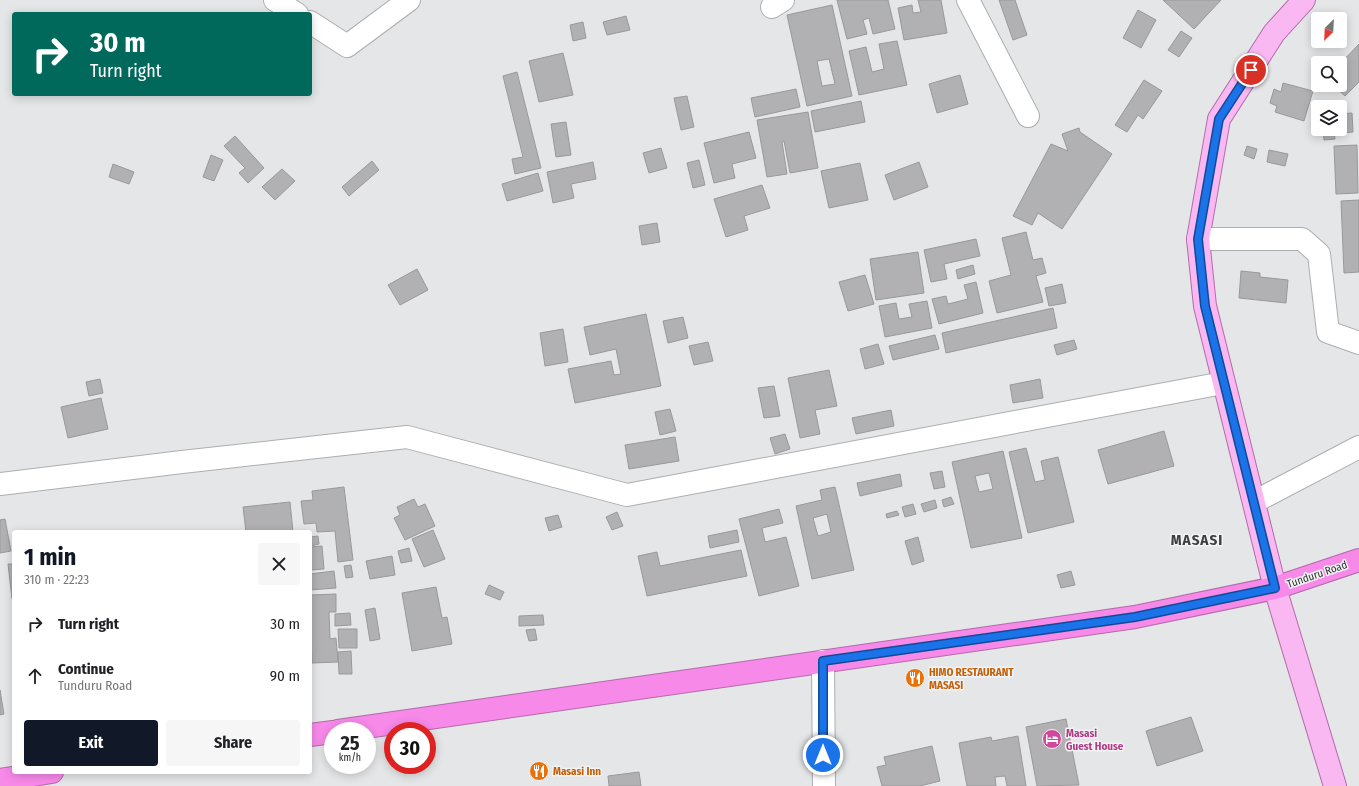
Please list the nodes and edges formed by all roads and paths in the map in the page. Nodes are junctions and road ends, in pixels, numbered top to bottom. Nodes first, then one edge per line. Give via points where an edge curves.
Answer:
1 (275, 0) edge
2 (408, 0) edge
3 (968, 0) edge
4 (1304, 0) edge
5 (294, 12) edge
6 (312, 23) edge
7 (1028, 116) dead end
8 (1198, 239) junction
9 (1359, 343) edge
10 (1223, 382) junction
11 (1359, 447) edge
12 (0, 484) edge
13 (1254, 502) junction
14 (1359, 560) edge
15 (1275, 588) junction
16 (823, 661) junction
17 (376, 726) edge
18 (324, 733) edge
19 (312, 735) edge
20 (39, 774) edge
21 (0, 780) edge
22 (824, 786) edge
23 (1335, 786) edge

1 - 5 street
2 - 6 street via 347,46
3 - 7 street
4 - 8 main road via 1274,33 1219,119
8 - 9 street via 1302,239 1319,254 1328,332
8 - 10 main road via 1205,306
10 - 12 street via 627,495 407,437
10 - 13 main road
11 - 13 street
13 - 15 main road
14 - 15 highway, Tunduru Road
15 - 16 highway, Tunduru Road via 1135,617
15 - 23 main road
16 - 17 highway, Tunduru Road
16 - 22 street
18 - 19 highway
20 - 21 highway

